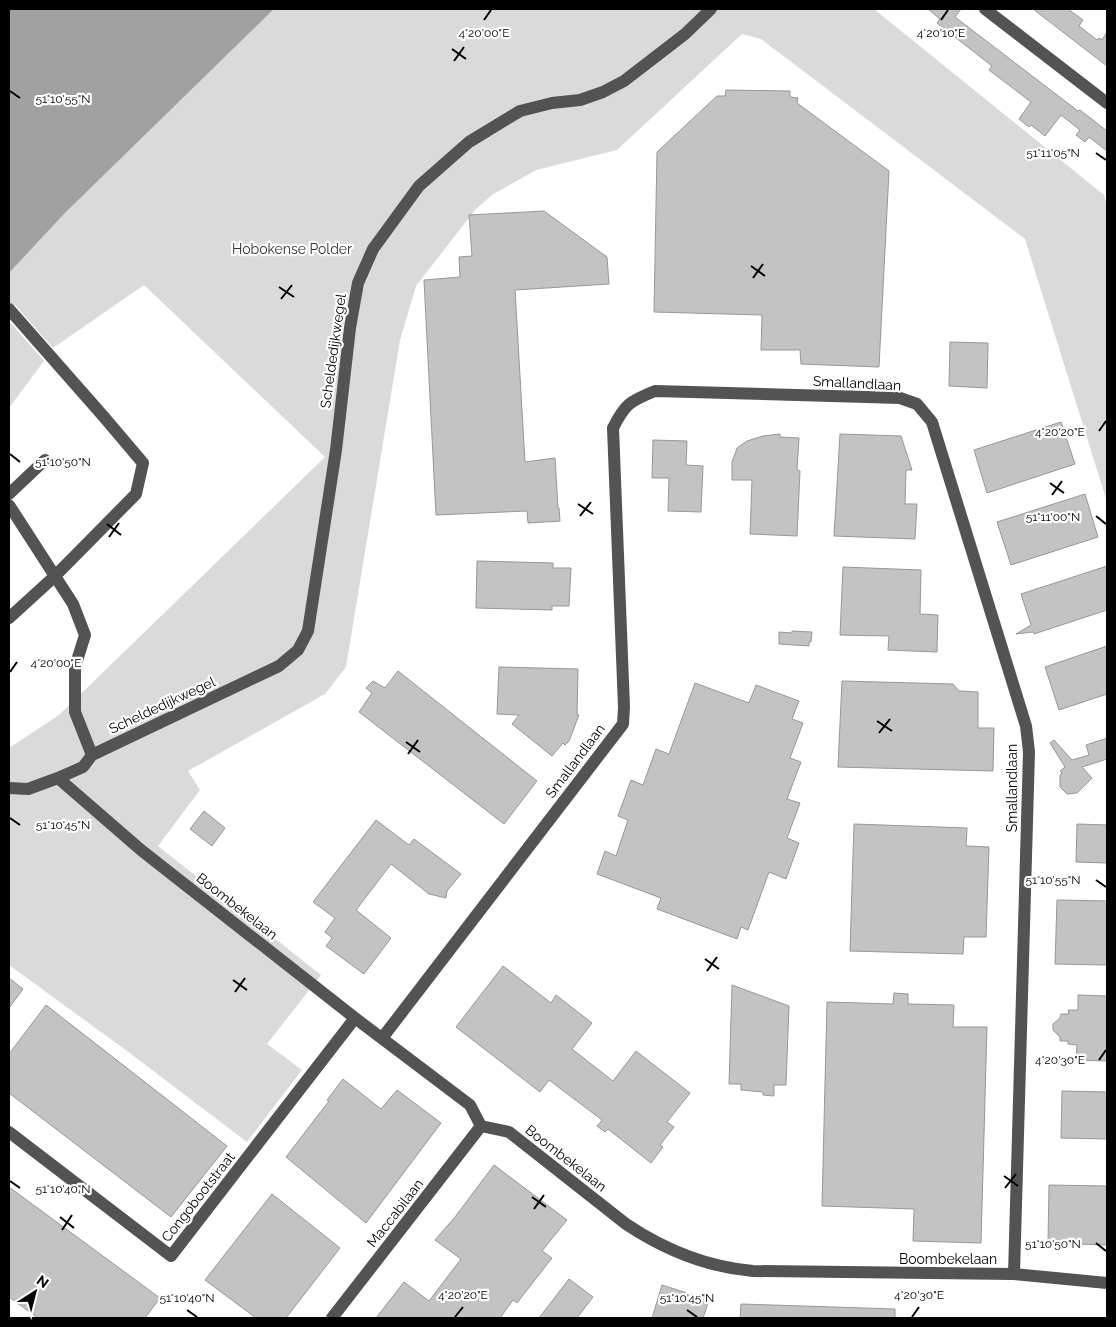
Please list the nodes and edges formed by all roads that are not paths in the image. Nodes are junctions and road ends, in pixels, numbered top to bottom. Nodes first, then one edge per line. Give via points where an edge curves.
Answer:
1 (711, 9) edge
2 (985, 9) edge
3 (1107, 103) edge
4 (9, 309) edge
5 (45, 460) dead end
6 (9, 494) edge
7 (9, 505) edge
8 (54, 577) junction
9 (9, 618) edge
10 (92, 755) junction
11 (58, 778) junction
12 (9, 788) edge
13 (355, 1018) junction
14 (383, 1038) junction
15 (481, 1126) junction
16 (9, 1132) edge
17 (1014, 1274) junction
18 (1107, 1283) edge
19 (332, 1318) edge

1 - 10 street, Scheldedijkwegel via 624,81 580,100 520,111 469,142 420,186 373,249 358,283 308,631 298,650 279,666
2 - 3 street
4 - 8 street via 143,463 136,494
5 - 6 street
7 - 8 street
8 - 9 street
8 - 10 street via 72,604 85,634 75,667 75,712
10 - 11 street, Scheldedijkwegel via 83,767
11 - 12 street, Scheldedijkwegel via 28,789
11 - 13 street, Boombekelaan via 141,850
13 - 14 street, Boombekelaan
13 - 16 street, Congobootstraat via 171,1256
14 - 15 street, Boombekelaan via 470,1105
14 - 17 street, Smallandlaan via 623,724 613,428 621,412 633,400 655,391 900,398 917,404 932,422 1026,726 1029,752
15 - 17 street, Boombekelaan via 509,1132 646,1237 712,1265 782,1272
15 - 19 street, Maccabilaan
17 - 18 street, Boombekelaan

